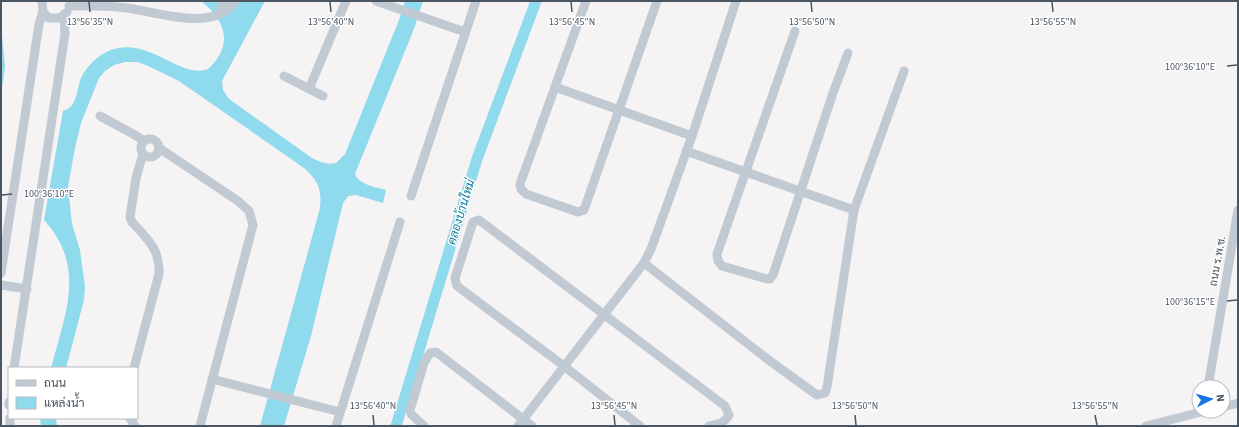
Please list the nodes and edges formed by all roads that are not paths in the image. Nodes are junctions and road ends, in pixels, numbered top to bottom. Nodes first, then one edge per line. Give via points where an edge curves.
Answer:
1 (42, 1) edge
2 (222, 1) edge
3 (235, 1) edge
4 (346, 1) edge
5 (376, 1) edge
6 (476, 1) edge
7 (586, 1) edge
8 (658, 1) edge
9 (736, 1) edge
10 (68, 3) edge
11 (43, 12) junction
12 (219, 14) junction
13 (64, 16) junction
14 (796, 31) dead end
15 (465, 32) junction
16 (848, 53) dead end
17 (904, 72) dead end
18 (284, 76) dead end
19 (555, 87) junction
20 (309, 89) junction
21 (322, 96) dead end
22 (620, 110) junction
23 (100, 116) dead end
24 (692, 136) junction
25 (144, 142) junction
26 (158, 148) junction
27 (686, 151) junction
28 (143, 154) junction
29 (746, 173) junction
30 (801, 191) junction
31 (411, 196) dead end
32 (854, 210) junction
33 (1238, 210) edge
34 (400, 222) dead end
35 (644, 263) junction
36 (1, 272) edge
37 (1, 285) edge
38 (27, 289) junction
39 (603, 315) junction
40 (564, 366) junction
41 (14, 367) edge
42 (134, 367) edge
43 (212, 379) junction
44 (1209, 379) edge
45 (340, 412) junction
46 (1191, 414) edge
47 (520, 422) edge
48 (200, 426) edge
49 (336, 426) edge
50 (424, 426) edge
51 (532, 426) edge
52 (640, 426) edge
53 (709, 426) edge
54 (1146, 426) edge

1 - 11 street
2 - 12 street
3 - 12 street via 231,7
4 - 20 street
5 - 15 street
6 - 15 street
7 - 19 street
8 - 22 street
9 - 24 street
10 - 12 street via 186,17 204,18
10 - 13 street
11 - 13 street via 53,19
11 - 36 street via 39,24
13 - 38 street via 65,34
14 - 29 street
15 - 31 street
16 - 30 street
17 - 32 street
18 - 20 street
19 - 22 street
19 - 22 street via 520,184 526,194 582,212
20 - 21 street
22 - 24 street
23 - 25 street
24 - 27 street
25 - 26 street via 154,141
25 - 28 street via 141,149
26 - 28 street via 153,156
26 - 43 street via 238,200 252,219 252,232
27 - 29 street
27 - 35 street via 659,231
28 - 42 street via 136,178 130,217 156,251 160,265
29 - 30 street
29 - 30 street via 718,254 718,261 722,266 767,279 772,278
30 - 32 street
32 - 35 street via 827,387 822,395 816,395 770,361
33 - 44 street, ถนน ร.พ.ช.
34 - 45 street
35 - 39 street
37 - 38 street
38 - 41 street
39 - 40 street
39 - 40 street via 480,220 473,222 455,278 458,286
39 - 53 street via 725,406 729,414 727,418 721,423
40 - 47 street
40 - 52 street
43 - 45 street
43 - 48 street
45 - 49 street
46 - 54 street
47 - 50 street via 438,352 434,352 430,353 424,363 410,410
47 - 51 street

